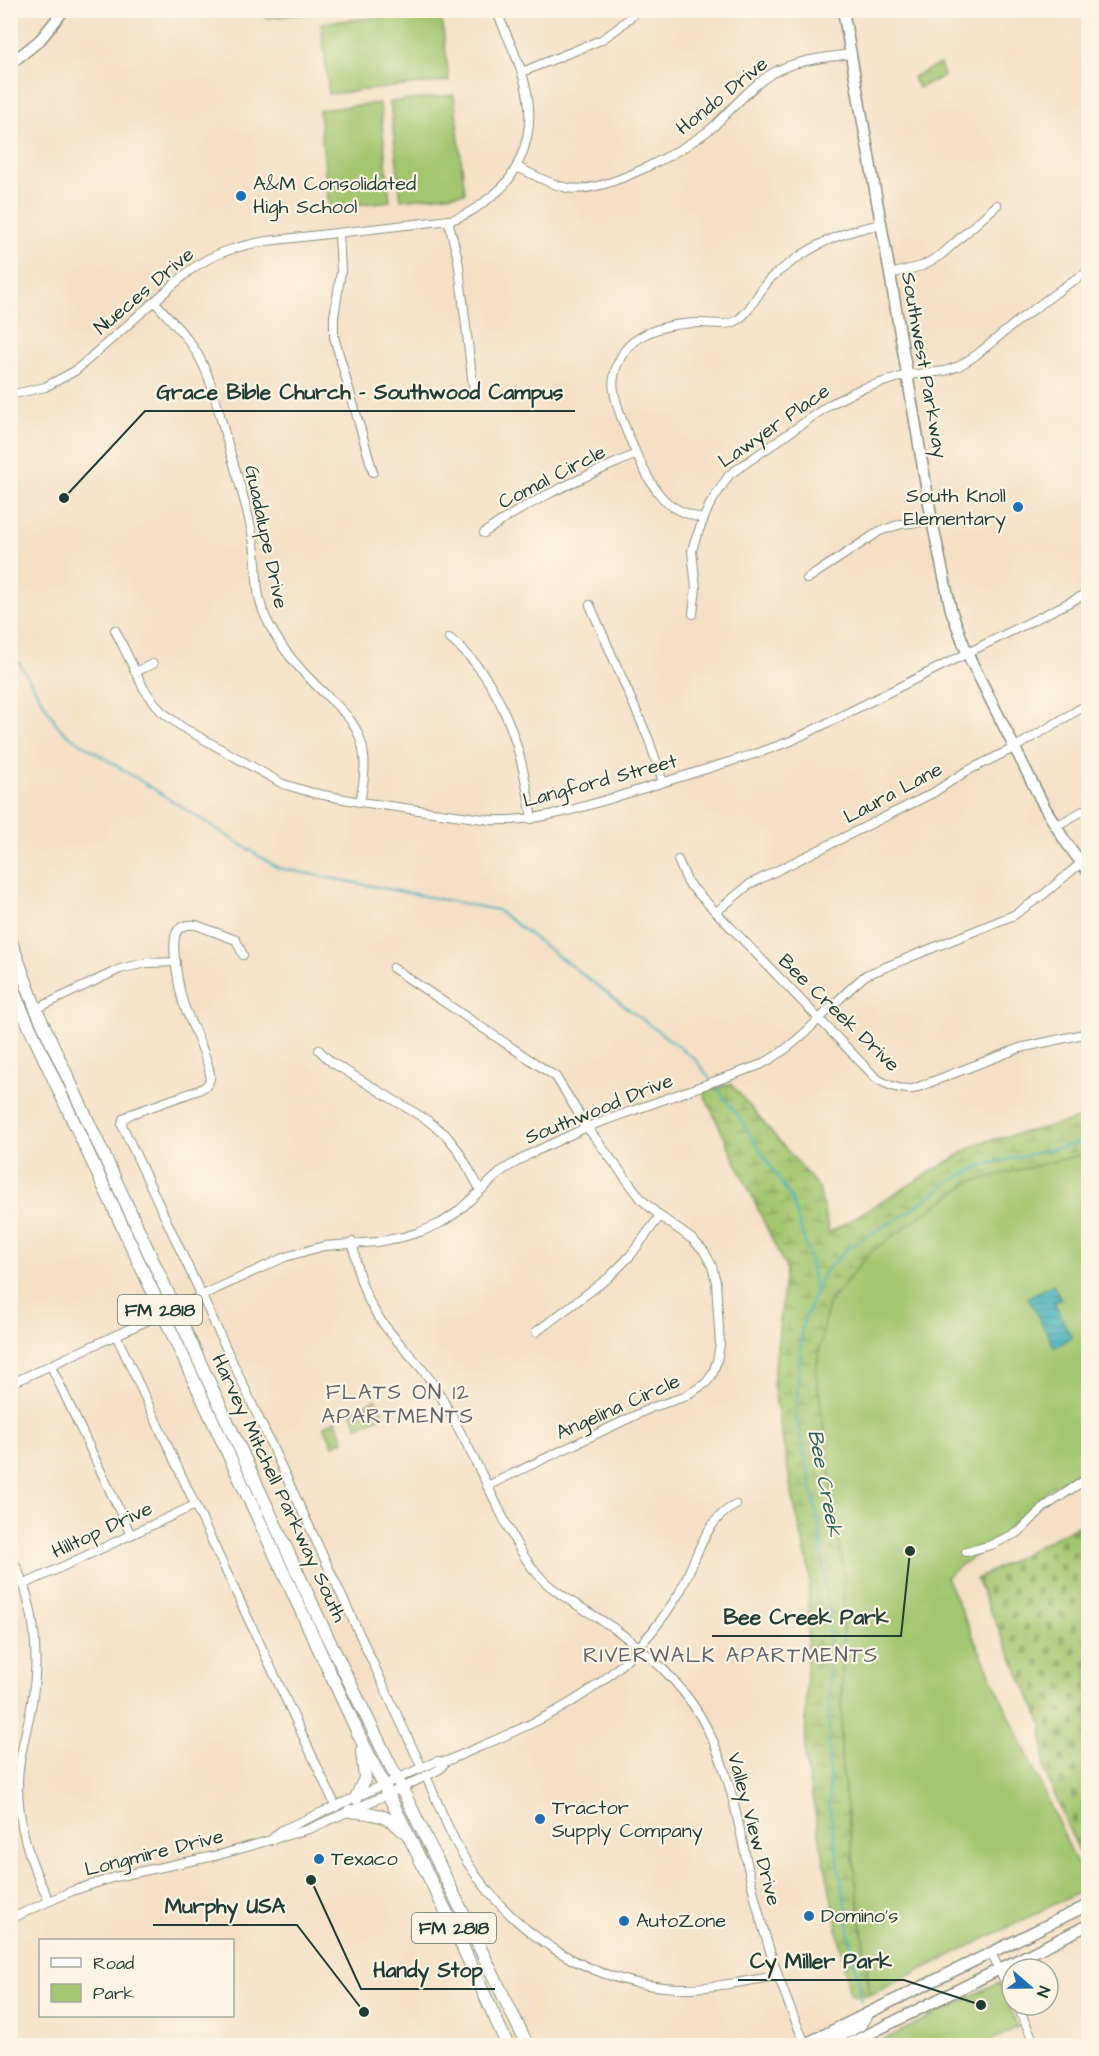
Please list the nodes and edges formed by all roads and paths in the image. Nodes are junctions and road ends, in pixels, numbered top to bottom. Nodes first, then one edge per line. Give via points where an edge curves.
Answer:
1 (64, 10) edge
2 (496, 10) edge
3 (638, 10) edge
4 (843, 10) edge
5 (850, 54) junction
6 (10, 64) edge
7 (522, 72) junction
8 (517, 166) junction
9 (997, 205) dead end
10 (448, 220) junction
11 (882, 224) junction
12 (339, 233) junction
13 (1089, 272) edge
14 (890, 274) junction
15 (155, 302) junction
16 (907, 375) junction
17 (474, 394) dead end
18 (10, 395) edge
19 (636, 454) junction
20 (373, 472) dead end
21 (703, 519) junction
22 (932, 521) junction
23 (484, 533) dead end
24 (807, 579) dead end
25 (1089, 592) edge
26 (590, 605) dead end
27 (693, 614) dead end
28 (115, 630) dead end
29 (448, 638) dead end
30 (967, 654) junction
31 (153, 664) dead end
32 (135, 672) junction
33 (1089, 704) edge
34 (1014, 748) junction
35 (663, 782) junction
36 (360, 802) junction
37 (1089, 808) edge
38 (531, 819) junction
39 (1056, 826) junction
40 (678, 860) dead end
41 (1085, 868) edge
42 (716, 912) junction
43 (10, 939) edge
44 (243, 955) dead end
45 (176, 962) junction
46 (393, 968) dead end
47 (10, 980) edge
48 (36, 1009) junction
49 (819, 1020) junction
50 (1089, 1033) edge
51 (319, 1050) dead end
52 (587, 1126) junction
53 (480, 1189) junction
54 (660, 1216) junction
55 (353, 1242) junction
56 (202, 1297) junction
57 (174, 1309) junction
58 (162, 1315) junction
59 (536, 1332) dead end
60 (116, 1335) junction
61 (51, 1366) junction
62 (10, 1384) edge
63 (1089, 1478) edge
64 (487, 1486) junction
65 (195, 1505) junction
66 (736, 1505) dead end
67 (130, 1535) junction
68 (966, 1552) dead end
69 (10, 1555) edge
70 (23, 1585) junction
71 (638, 1647) junction
72 (358, 1732) junction
73 (424, 1772) junction
74 (398, 1784) junction
75 (386, 1790) junction
76 (356, 1798) junction
77 (336, 1807) junction
78 (350, 1811) junction
79 (273, 1838) junction
80 (410, 1840) junction
81 (49, 1900) junction
82 (1089, 1905) edge
83 (10, 1919) edge
84 (1089, 1925) edge
85 (991, 1953) junction
86 (999, 1970) junction
87 (777, 1976) junction
88 (868, 2013) junction
89 (1023, 2017) edge
90 (804, 2045) edge
91 (508, 2046) edge
92 (528, 2046) edge
93 (823, 2046) edge
94 (845, 2046) edge
95 (1036, 2046) edge

1 - 6 main road via 40,40
2 - 7 street, Nueces Drive
3 - 7 street via 601,40
4 - 5 main road, Southwest Parkway
5 - 8 street, Hondo Drive via 808,60 768,75 694,142 606,184 567,188
5 - 11 main road, Southwest Parkway
7 - 8 street, Nueces Drive via 530,118 526,145
8 - 10 street, Nueces Drive via 503,187 487,200 461,218
9 - 14 street via 941,255 922,266
10 - 12 street, Nueces Drive
10 - 17 street via 458,259
11 - 14 main road, Southwest Parkway
11 - 19 street via 832,237 798,258 773,275 735,321 670,326 630,344 618,363 613,390
12 - 15 street, Nueces Drive via 230,248 197,265
12 - 20 street via 341,272 334,337
13 - 16 street, Lawyer Place via 959,366
14 - 16 main road, Southwest Parkway
15 - 18 street, Nueces Drive via 75,371 45,387
15 - 36 street, Guadalupe Drive via 198,354 209,381 253,537 258,597 264,615 290,658 350,718 360,739 364,756
16 - 21 street, Lawyer Place via 860,389 829,405 742,465 729,475
16 - 22 main road, Southwest Parkway
19 - 21 street via 659,495 671,506
19 - 23 street, Comal Circle via 505,517
21 - 27 street, Lawyer Place via 692,551 696,588
22 - 24 street via 880,531
22 - 30 main road, Southwest Parkway via 951,610
25 - 30 street, Langford Street
26 - 35 street via 649,740
28 - 32 street, Langford Street
29 - 38 street via 462,648 484,675 513,731
30 - 34 main road, Southwest Parkway
30 - 35 street, Langford Street via 790,741
31 - 32 street
32 - 36 street, Langford Street via 160,711 260,773 293,787
33 - 34 street, Laura Lane
34 - 39 main road, Southwest Parkway
34 - 42 street, Laura Lane via 965,772 933,794 750,884
35 - 38 street, Langford Street
36 - 38 street, Langford Street via 491,820
37 - 39 street
39 - 41 main road, Southwest Parkway
40 - 42 street, Bee Creek Drive via 688,883
41 - 49 street, Southwood Drive via 1014,915 866,975
42 - 49 street, Bee Creek Drive
43 - 48 highway, Harvey Mitchell Parkway South / FM 2818
44 - 45 street via 236,940 190,924 183,926 175,937
45 - 48 street via 120,969
45 - 56 street via 182,1001 209,1069 210,1082 200,1090 123,1119 124,1131
46 - 52 street, Angelina Circle via 556,1077
47 - 58 highway, Harvey Mitchell Parkway South / FM 2818
48 - 57 highway, Harvey Mitchell Parkway South / FM 2818
49 - 50 street, Bee Creek Drive via 876,1078 904,1090 1020,1048
49 - 52 street, Southwood Drive via 777,1056 760,1065
51 - 53 street via 331,1062 445,1134
52 - 53 street, Southwood Drive via 521,1159
52 - 54 street, Angelina Circle via 642,1200
53 - 55 street, Southwood Drive via 441,1223 420,1232 377,1242
54 - 59 street via 608,1278
54 - 64 street, Angelina Circle via 692,1239 712,1266 720,1345 712,1375 690,1394 653,1407
55 - 56 street, Southwood Drive via 285,1257
55 - 64 street, Valley View Drive via 356,1269 375,1312 432,1382
56 - 57 street, Southwood Drive
56 - 73 street
57 - 58 street, Southwood Drive
57 - 74 highway, Harvey Mitchell Parkway South / FM 2818
58 - 60 street, Southwood Drive
58 - 72 highway, Harvey Mitchell Parkway South / FM 2818
60 - 61 street, Southwood Drive
60 - 65 street
61 - 62 street, Southwood Drive
61 - 67 street
63 - 68 street via 1044,1508 1019,1532
64 - 71 street, Valley View Drive via 514,1540 542,1578
65 - 67 street, Hilltop Drive
65 - 77 street
66 - 71 street, Longmire Drive via 726,1509 710,1530 677,1596
67 - 70 street, Hilltop Drive
69 - 70 street
70 - 81 street via 36,1661 18,1780 19,1805 26,1849
71 - 73 street, Longmire Drive via 603,1681 554,1713
71 - 87 street, Valley View Drive via 698,1713 712,1740 739,1822
72 - 75 highway, Harvey Mitchell Parkway South / FM 2818
72 - 76 highway via 366,1771
73 - 74 street, Longmire Drive
73 - 87 street via 466,1860 490,1894 527,1931 568,1958 614,1978 678,1988
74 - 75 street, Longmire Drive
74 - 92 highway, Harvey Mitchell Parkway South / FM 2818
75 - 76 street, Longmire Drive
75 - 78 street, Longmire Drive
75 - 80 highway, Harvey Mitchell Parkway South / FM 2818
76 - 77 street, Longmire Drive
77 - 79 street, Longmire Drive via 282,1830
78 - 79 street, Longmire Drive via 300,1832
78 - 80 highway via 376,1813 390,1819
79 - 81 street, Longmire Drive via 219,1855 115,1876
80 - 91 highway, Harvey Mitchell Parkway South / FM 2818
81 - 83 street, Longmire Drive
82 - 85 main road
84 - 86 main road
85 - 86 street
85 - 88 main road
86 - 94 main road
87 - 90 street, Valley View Drive
88 - 90 main road
88 - 93 main road via 861,2025
89 - 95 street

